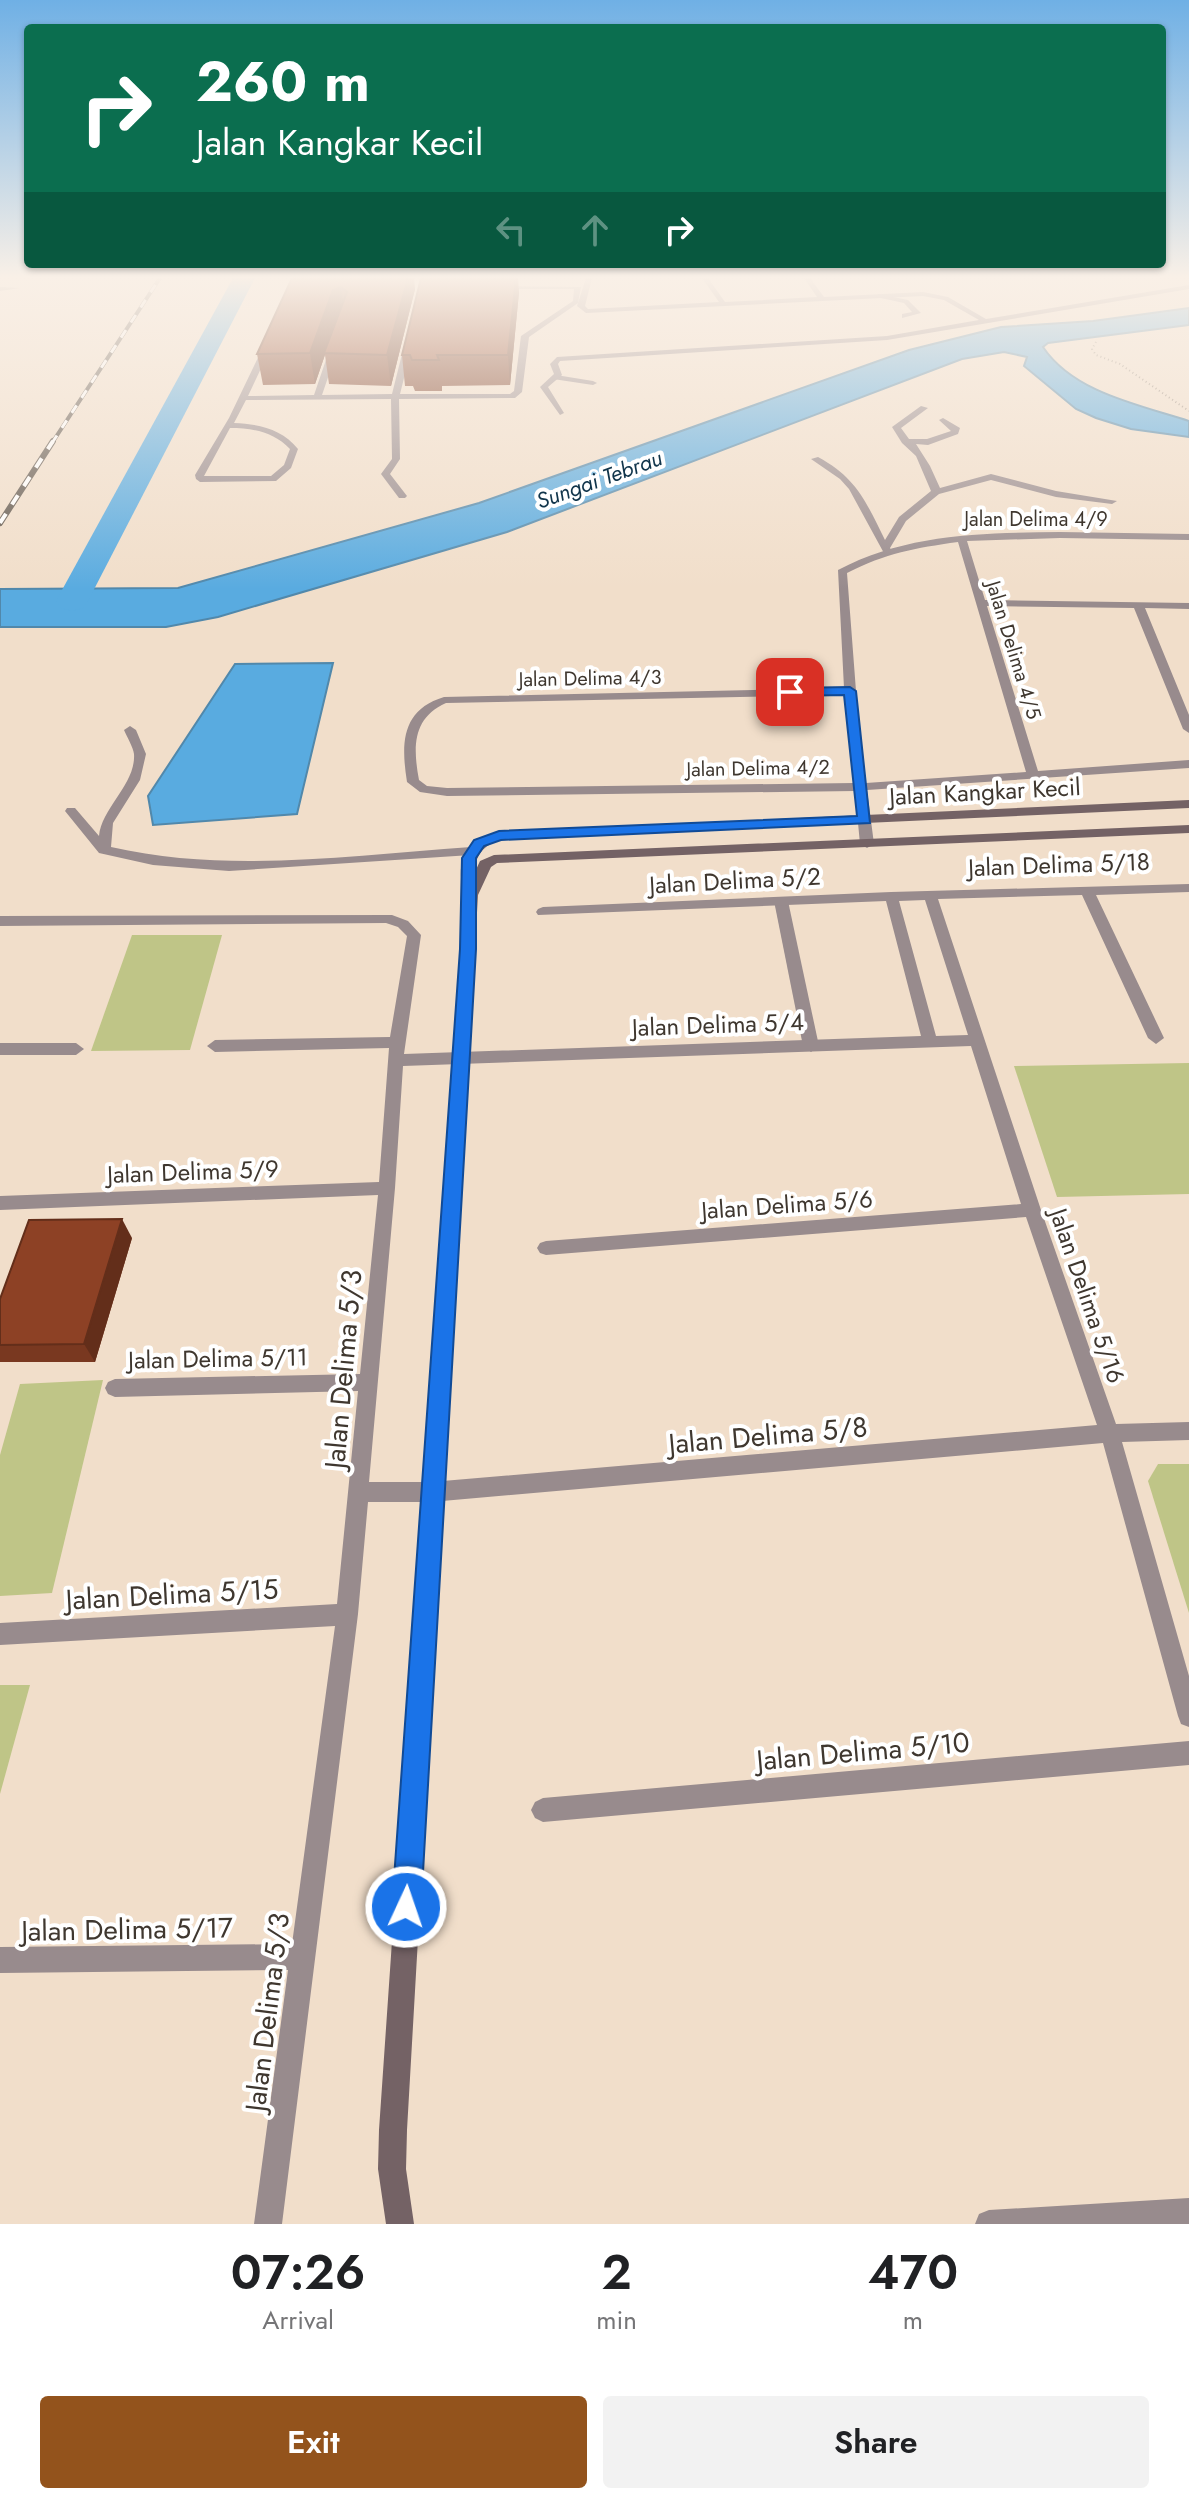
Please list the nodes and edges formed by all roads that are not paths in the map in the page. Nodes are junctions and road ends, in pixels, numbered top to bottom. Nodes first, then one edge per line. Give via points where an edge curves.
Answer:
1 (251, 382) edge
2 (322, 382) edge
3 (399, 382) edge
4 (519, 382) edge
5 (550, 382) edge
6 (586, 382) edge
7 (593, 383) dead end
8 (317, 397) junction
9 (395, 397) junction
10 (244, 398) junction
11 (924, 408) dead end
12 (560, 413) dead end
13 (943, 420) dead end
14 (227, 425) junction
15 (903, 441) junction
16 (928, 442) junction
17 (918, 452) junction
18 (815, 459) dead end
19 (936, 492) junction
20 (402, 496) dead end
21 (1112, 501) dead end
22 (961, 537) junction
23 (1189, 537) edge
24 (886, 550) junction
25 (981, 603) junction
26 (1138, 605) junction
27 (1189, 606) edge
28 (850, 691) junction
29 (1189, 729) edge
30 (130, 730) dead end
31 (1189, 764) edge
32 (1033, 775) junction
33 (861, 787) junction
34 (424, 789) joint
35 (1189, 804) edge
36 (71, 811) dead end
37 (865, 820) junction
38 (1189, 829) edge
39 (867, 844) junction
40 (104, 850) junction
41 (471, 851) junction
42 (1189, 888) edge
43 (1086, 889) junction
44 (471, 895) junction
45 (930, 895) junction
46 (891, 896) junction
47 (781, 901) junction
48 (543, 912) dead end
49 (0, 921) edge
50 (1156, 1038) dead end
51 (976, 1040) junction
52 (930, 1042) junction
53 (215, 1046) dead end
54 (811, 1046) junction
55 (0, 1049) edge
56 (76, 1049) dead end
57 (397, 1051) junction
58 (461, 1057) junction
59 (387, 1188) junction
60 (0, 1203) edge
61 (1032, 1210) junction
62 (546, 1248) dead end
63 (369, 1382) junction
64 (115, 1388) dead end
65 (1189, 1431) edge
66 (1110, 1433) junction
67 (359, 1492) junction
68 (431, 1492) junction
69 (347, 1614) junction
70 (0, 1634) edge
71 (1189, 1716) edge
72 (1189, 1753) edge
73 (543, 1810) dead end
74 (302, 1957) junction
75 (0, 1960) edge
76 (1189, 2212) edge
77 (268, 2224) edge
78 (400, 2224) edge
79 (989, 2224) edge

1 - 10 street
2 - 8 street
3 - 9 street
4 - 9 street via 518,392 496,397
5 - 12 street via 544,387
6 - 7 street
8 - 9 street
8 - 10 street
9 - 20 street via 396,459 385,474
10 - 14 street
11 - 15 street via 896,427
13 - 16 street via 955,432
14 - 14 street via 254,425 287,439 294,449 288,466 273,479 200,479
15 - 16 street
15 - 17 street
16 - 17 street
17 - 19 street
18 - 24 street via 836,468 860,493
19 - 21 street via 991,477 1056,494
19 - 24 street via 902,519
22 - 23 street, Jalan Delima 4/9
22 - 24 street, Jalan Delima 4/9
22 - 25 street, Jalan Delima 4/5
24 - 28 street, Jalan Delima 4/9 via 842,572
25 - 26 street
25 - 32 street, Jalan Delima 4/5
26 - 27 street
26 - 29 street
28 - 33 street
28 - 34 street, Jalan Delima 4/3 via 444,700 416,716 410,767 413,782
30 - 40 street via 140,754 134,780 107,823
31 - 32 street, Jalan Delima 4/2
32 - 33 street, Jalan Delima 4/2
33 - 34 street, Jalan Delima 4/2
33 - 37 street
35 - 37 street, Jalan Kangkar Kecil
36 - 40 street
37 - 39 street
37 - 41 street, Jalan Kangkar Kecil via 499,836
38 - 39 street, Jalan Kangkar Kecil
39 - 44 street, Jalan Kangkar Kecil via 494,859 485,864
40 - 41 street via 153,861 229,867
41 - 44 street via 466,883
42 - 43 street, Jalan Delima 5/18
43 - 45 street, Jalan Delima 5/18
43 - 50 street
44 - 58 street
45 - 46 street, Jalan Delima 5/2
45 - 51 street, Jalan Delima 5/16
46 - 47 street, Jalan Delima 5/2
46 - 52 street
47 - 48 street, Jalan Delima 5/2
47 - 54 street
49 - 57 street, Jalan Delima 5/3 via 387,918 414,935
51 - 52 street, Jalan Delima 5/4
51 - 61 street, Jalan Delima 5/16
52 - 54 street, Jalan Delima 5/4
53 - 57 street, Jalan Delima 5/4
54 - 58 street, Jalan Delima 5/4
55 - 56 street
57 - 58 street, Jalan Delima 5/4
57 - 59 street, Jalan Delima 5/3
58 - 68 street
59 - 60 street, Jalan Delima 5/9
59 - 63 street, Jalan Delima 5/3
61 - 62 street, Jalan Delima 5/6
61 - 66 street, Jalan Delima 5/16
63 - 64 street, Jalan Delima 5/11
63 - 67 street, Jalan Delima 5/3
65 - 66 street
66 - 68 street, Jalan Delima 5/8
66 - 71 street, Jalan Delima 5/16
67 - 68 street, Jalan Delima 5/8
67 - 69 street, Jalan Delima 5/3
68 - 78 street via 393,2130
69 - 70 street, Jalan Delima 5/15
69 - 74 street, Jalan Delima 5/3
72 - 73 street, Jalan Delima 5/10
74 - 75 street, Jalan Delima 5/17
74 - 77 street, Jalan Delima 5/3
76 - 79 street

